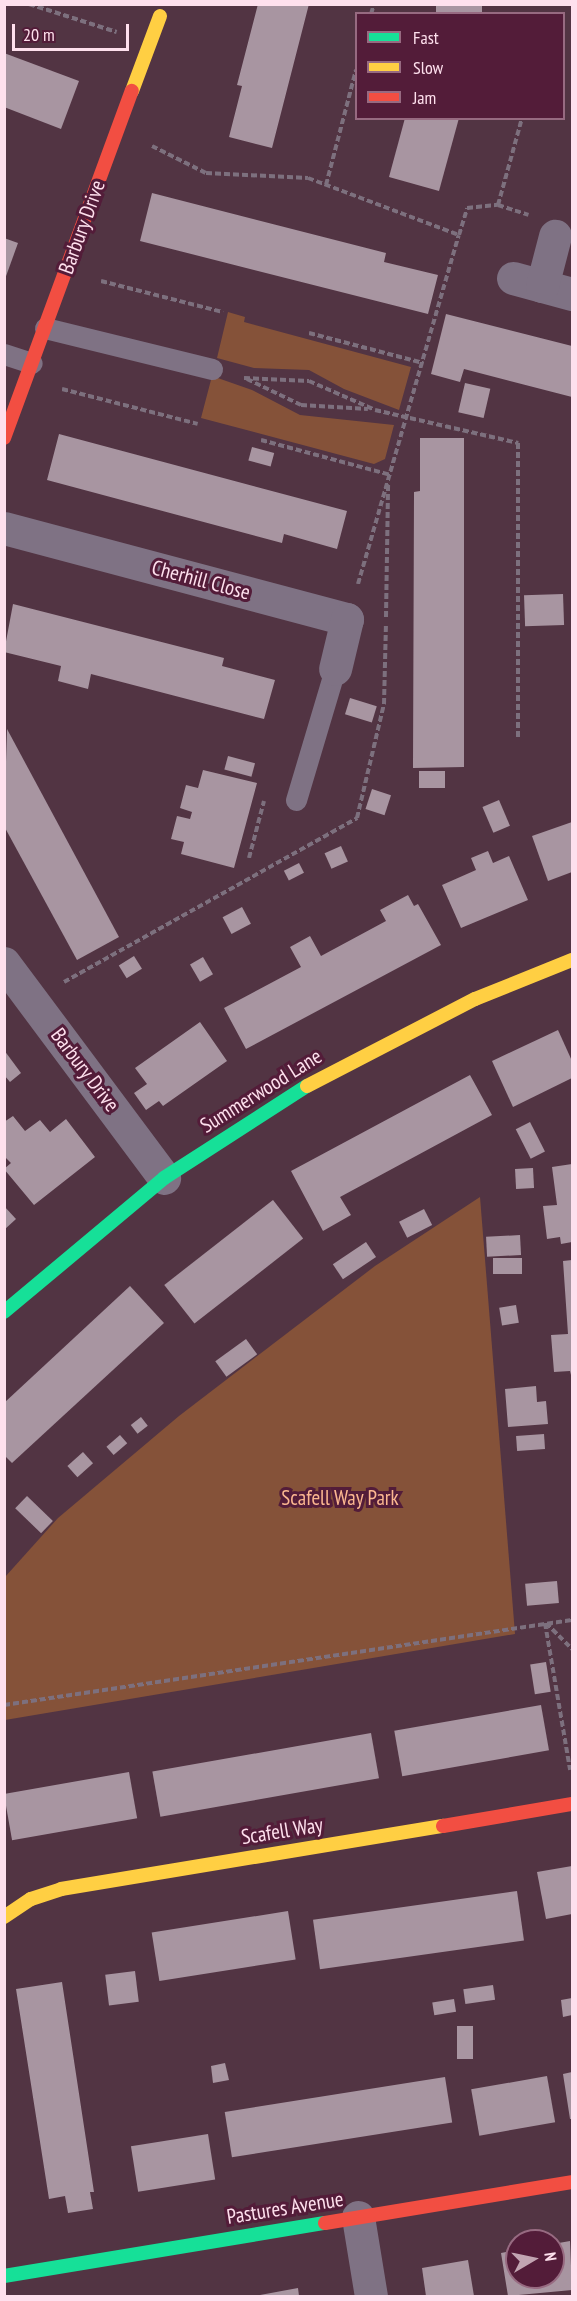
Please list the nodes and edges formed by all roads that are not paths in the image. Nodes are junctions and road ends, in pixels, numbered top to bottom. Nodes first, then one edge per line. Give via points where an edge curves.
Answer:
1 (160, 16) dead end
2 (555, 236) road end
3 (542, 286) edge
4 (45, 328) junction
5 (4, 354) edge
6 (212, 369) dead end
7 (29, 371) junction
8 (4, 438) edge
9 (4, 528) edge
10 (335, 669) joint
11 (296, 800) road end
12 (573, 960) edge
13 (4, 963) edge
14 (164, 1178) junction
15 (4, 1312) edge
16 (573, 1804) edge
17 (4, 1917) edge
18 (573, 2181) edge
19 (358, 2217) junction
20 (4, 2276) edge
21 (371, 2296) edge

1 - 4 street, Barbury Drive
2 - 3 street
4 - 6 lane
4 - 7 street, Barbury Drive
5 - 7 lane
7 - 8 street, Barbury Drive
9 - 10 street, Cherhill Close via 347,619
10 - 11 lane
12 - 14 street, Summerwood Lane via 475,999 333,1070
13 - 14 street, Barbury Drive
14 - 15 street, Summerwood Lane
16 - 17 street, Scafell Way via 61,1889 31,1899
18 - 19 street, Pastures Avenue
19 - 20 street, Pastures Avenue
19 - 21 street

